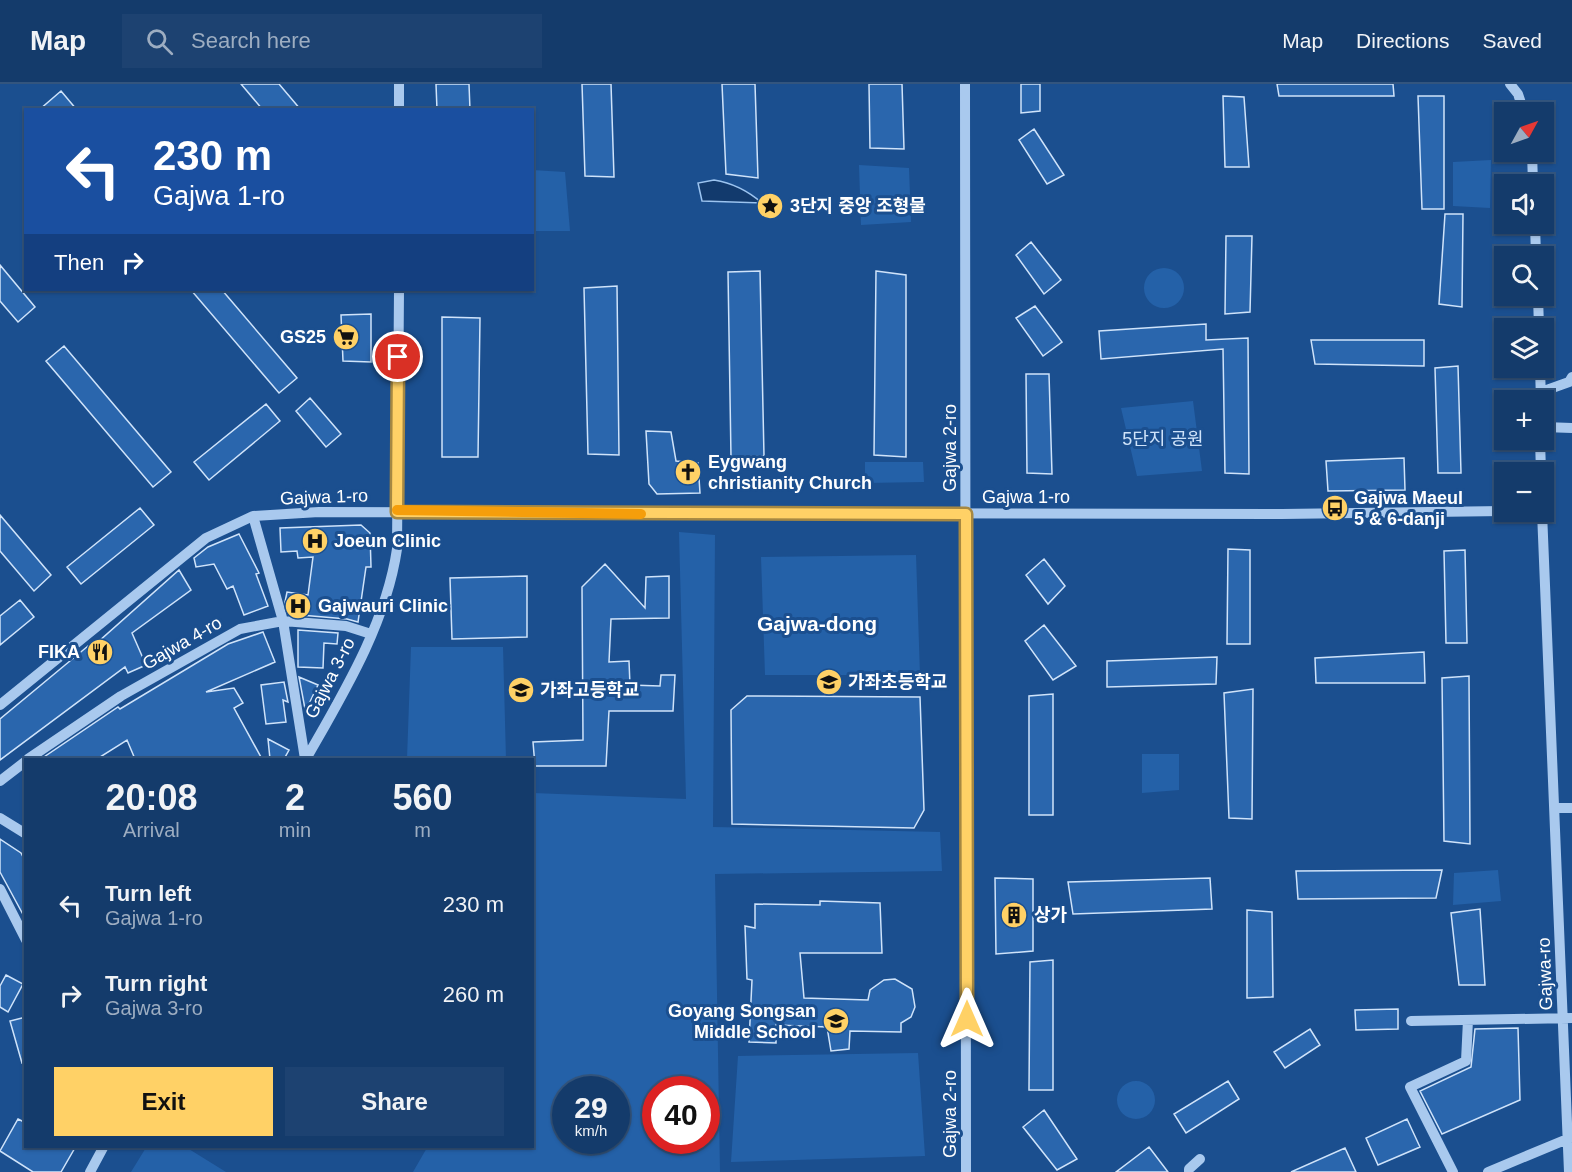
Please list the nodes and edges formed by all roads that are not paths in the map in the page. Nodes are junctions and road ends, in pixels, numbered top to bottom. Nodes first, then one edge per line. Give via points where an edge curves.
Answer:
1 (399, 84) edge
2 (965, 84) edge
3 (1510, 84) edge
4 (1521, 102) edge
5 (399, 108) edge
6 (399, 291) edge
7 (1572, 377) edge
8 (1553, 390) edge
9 (1554, 427) edge
10 (1572, 428) edge
11 (1494, 511) edge
12 (397, 512) junction
13 (966, 514) junction
14 (253, 516) junction
15 (1542, 522) edge
16 (283, 621) junction
17 (371, 633) junction
18 (0, 705) edge
19 (30, 758) edge
20 (306, 758) edge
21 (307, 758) edge
22 (24, 762) edge
23 (0, 782) edge
24 (1555, 808) junction
25 (1572, 808) edge
26 (0, 818) edge
27 (24, 833) edge
28 (0, 889) edge
29 (24, 936) edge
30 (1568, 1018) edge
31 (1468, 1020) junction
32 (1411, 1021) dead end
33 (1570, 1138) edge
34 (103, 1148) edge
35 (1200, 1159) dead end
36 (90, 1172) edge
37 (966, 1172) edge
38 (1189, 1172) edge
39 (1453, 1172) edge
40 (1488, 1172) edge
41 (1569, 1172) edge

1 - 5 street
2 - 13 street, Gajwa 2-ro
3 - 4 street
6 - 12 street, Gajwa 3-ro
7 - 8 street
9 - 10 street
11 - 13 street, Gajwa 1-ro
12 - 13 street, Gajwa 1-ro
12 - 14 street, Gajwa 1-ro
12 - 17 street, Gajwa 3-ro via 394,569
13 - 37 street, Gajwa 2-ro
14 - 16 street, Gajwa 3-ro
14 - 18 street, Gajwa 1-ro via 206,538
15 - 24 street, Gajwa-ro
16 - 17 street, Gajwa 4-ro via 346,626
16 - 19 street, Gajwa 4-ro via 240,629 122,696
16 - 20 street, Gajwa 3-ro
17 - 21 street, Gajwa 3-ro
22 - 23 street, Gajwa 4-ro
24 - 25 street
24 - 30 street, Gajwa-ro
26 - 27 street
28 - 29 street
30 - 31 street
30 - 33 street, Gajwa-ro
31 - 32 street
31 - 39 street via 1466,1061 1410,1088
33 - 40 street
33 - 41 street, Gajwa-ro
34 - 36 street
35 - 38 street

